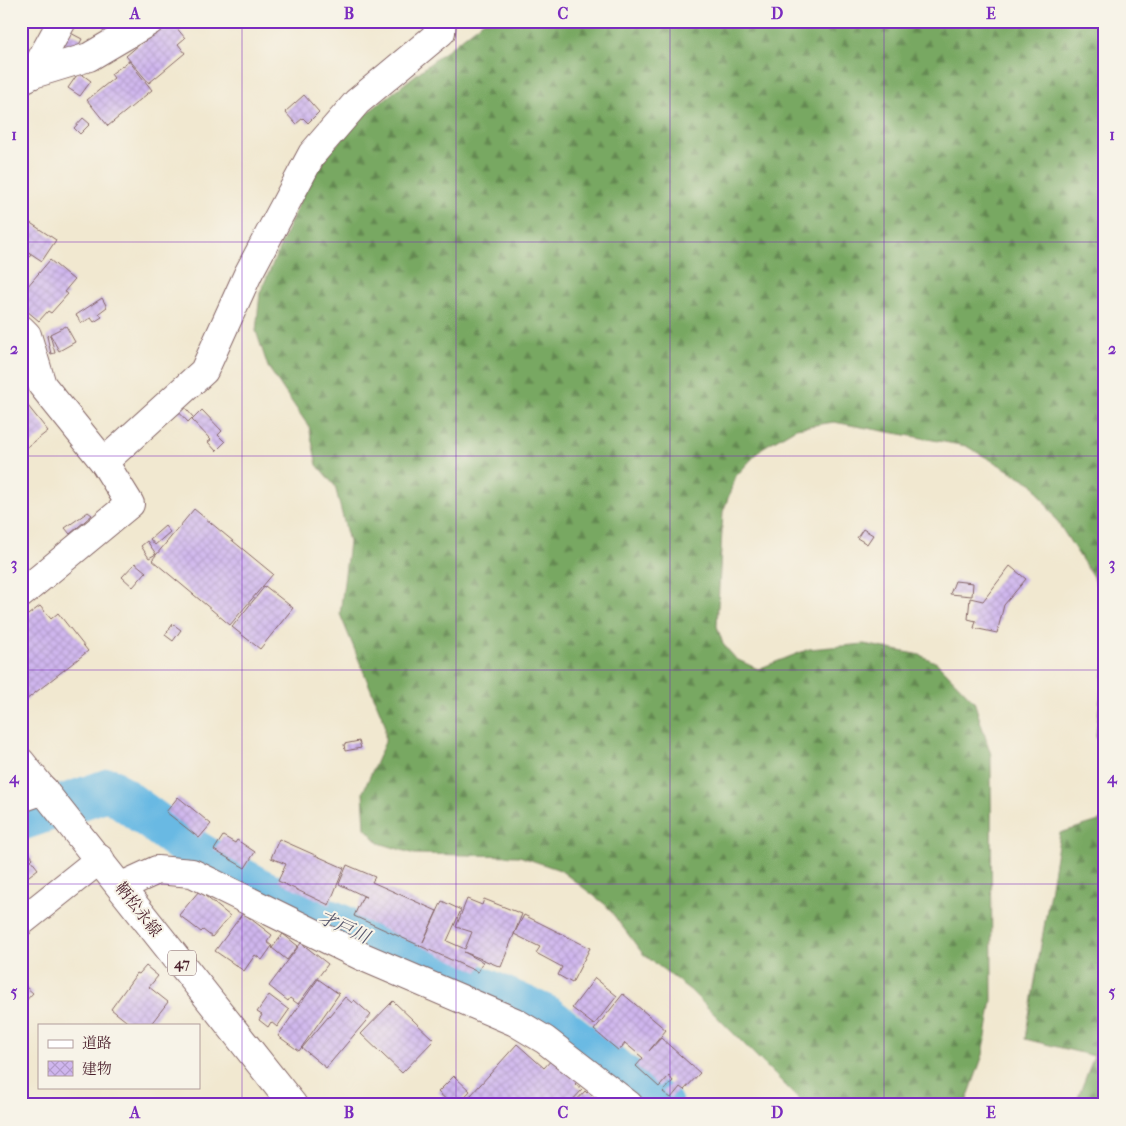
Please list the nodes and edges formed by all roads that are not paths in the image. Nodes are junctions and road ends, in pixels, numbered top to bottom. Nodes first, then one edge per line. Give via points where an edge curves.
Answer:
1 (62, 21) edge
2 (150, 21) edge
3 (442, 21) edge
4 (27, 77) edge
5 (21, 329) edge
6 (104, 462) junction
7 (21, 594) edge
8 (21, 762) edge
9 (38, 795) edge
10 (100, 859) junction
11 (122, 886) junction
12 (21, 922) edge
13 (293, 1105) edge
14 (629, 1105) edge

1 - 4 street
2 - 4 street via 89,57
3 - 6 street via 441,32 357,102 312,154 248,274 204,371
5 - 6 street via 26,335 42,386
6 - 7 street via 130,504
8 - 9 street, 鞆松永線 / 47
9 - 10 street, 鞆松永線 / 47 via 70,822
10 - 11 street, 鞆松永線 / 47
10 - 12 street
11 - 13 street, 鞆松永線 / 47
11 - 14 street via 157,870 192,873 361,956 515,1022 545,1040

